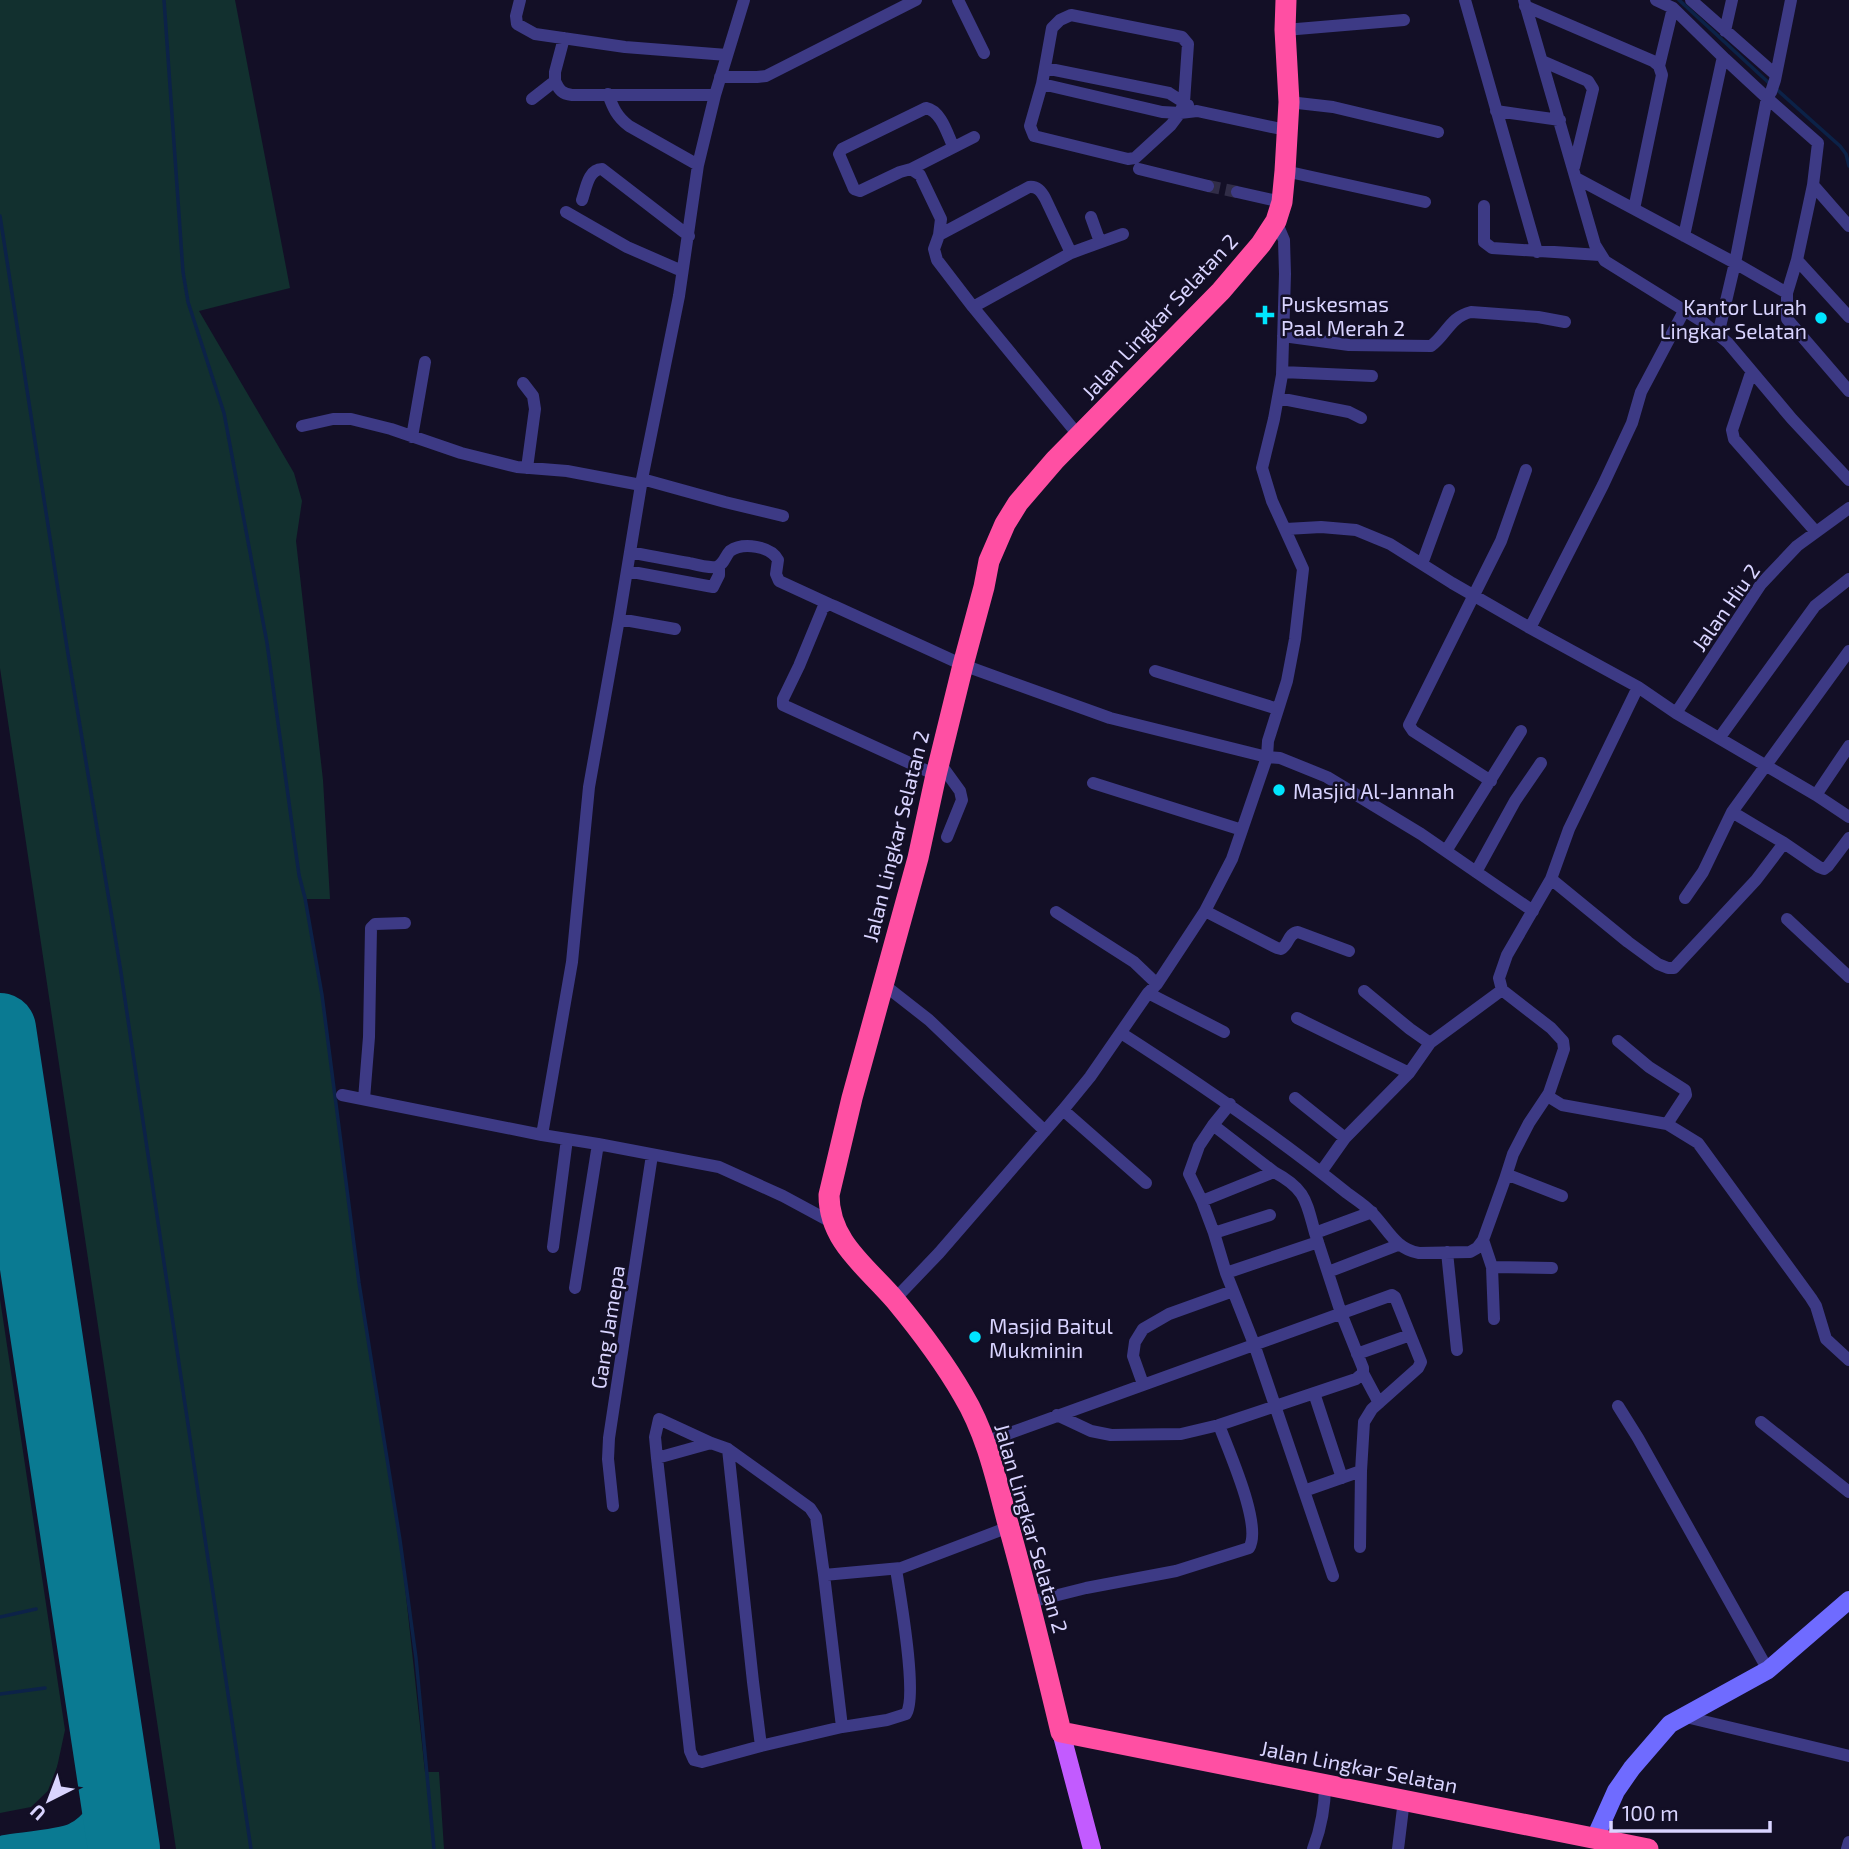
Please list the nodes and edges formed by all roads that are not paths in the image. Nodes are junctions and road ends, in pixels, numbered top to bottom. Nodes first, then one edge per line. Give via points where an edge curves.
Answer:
1 (520, 0) edge
2 (744, 0) edge
3 (916, 0) edge
4 (958, 0) edge
5 (1286, 0) edge
6 (1465, 0) edge
7 (1656, 0) edge
8 (1691, 0) edge
9 (1732, 0) edge
10 (1791, 0) edge
11 (1525, 3) edge
12 (1673, 8) junction
13 (1404, 20) dead end
14 (1285, 30) junction
15 (1726, 31) junction
16 (564, 38) junction
17 (984, 53) dead end
18 (727, 55) junction
19 (1725, 59) junction
20 (1542, 61) junction
21 (1659, 66) junction
22 (1045, 68) junction
23 (720, 77) junction
24 (555, 81) junction
25 (1042, 84) junction
26 (1772, 87) junction
27 (1169, 93) junction
28 (608, 94) junction
29 (715, 95) junction
30 (532, 99) dead end
31 (1289, 102) junction
32 (1182, 107) junction
33 (1496, 111) junction
34 (1162, 112) junction
35 (1560, 120) junction
36 (1286, 130) junction
37 (1438, 132) dead end
38 (974, 137) dead end
39 (953, 146) junction
40 (698, 165) junction
41 (911, 169) junction
42 (1139, 169) dead end
43 (1285, 171) junction
44 (1575, 174) junction
45 (1813, 185) junction
46 (1208, 186) tunnel mouth
47 (1237, 192) tunnel mouth
48 (582, 200) dead end
49 (1426, 202) dead end
50 (1484, 206) dead end
51 (1634, 209) junction
52 (565, 212) dead end
53 (1279, 212) junction
54 (1091, 217) dead end
55 (1849, 226) edge
56 (1122, 234) dead end
57 (939, 235) junction
58 (689, 236) junction
59 (1684, 236) junction
60 (1100, 242) junction
61 (1537, 252) junction
62 (1071, 253) junction
63 (1600, 255) junction
64 (1797, 260) junction
65 (1735, 263) junction
66 (682, 271) junction
67 (1787, 293) junction
68 (973, 307) junction
69 (1684, 311) junction
70 (1849, 317) edge
71 (1565, 322) dead end
72 (1718, 335) junction
73 (1283, 336) junction
74 (425, 362) dead end
75 (1282, 372) junction
76 (1751, 373) junction
77 (1372, 376) dead end
78 (523, 383) dead end
79 (1849, 391) edge
80 (1278, 398) junction
81 (1361, 418) dead end
82 (302, 426) dead end
83 (1079, 436) junction
84 (412, 437) junction
85 (527, 468) junction
86 (1526, 470) dead end
87 (1849, 480) edge
88 (642, 482) junction
89 (1449, 491) dead end
90 (1849, 508) edge
91 (783, 516) dead end
92 (1286, 529) junction
93 (1816, 532) junction
94 (630, 552) junction
95 (1422, 564) junction
96 (719, 566) junction
97 (627, 571) junction
98 (1849, 579) edge
99 (1474, 596) junction
100 (829, 604) junction
101 (619, 619) junction
102 (1530, 628) junction
103 (675, 629) dead end
104 (1849, 651) edge
105 (962, 665) junction
106 (1155, 671) dead end
107 (1638, 687) junction
108 (1278, 709) junction
109 (1676, 713) junction
110 (1521, 731) dead end
111 (1720, 737) junction
112 (1849, 746) edge
113 (1267, 757) junction
114 (1541, 763) dead end
115 (1767, 766) junction
116 (938, 769) junction
117 (1491, 781) junction
118 (1093, 783) dead end
119 (1815, 794) junction
120 (1732, 812) junction
121 (1849, 817) edge
122 (1242, 830) junction
123 (947, 837) dead end
124 (1849, 838) edge
125 (1784, 844) junction
126 (1446, 851) junction
127 (1476, 872) junction
128 (1551, 879) junction
129 (1685, 898) dead end
130 (1205, 911) junction
131 (1533, 911) junction
132 (1056, 912) dead end
133 (1787, 919) dead end
134 (405, 923) dead end
135 (1349, 951) dead end
136 (1849, 977) edge
137 (883, 984) junction
138 (1153, 988) junction
139 (1502, 990) junction
140 (1364, 991) dead end
141 (1297, 1017) dead end
142 (1224, 1032) dead end
143 (1121, 1033) junction
144 (1618, 1041) dead end
145 (1430, 1043) junction
146 (1409, 1073) junction
147 (1549, 1093) junction
148 (342, 1095) dead end
149 (1295, 1098) dead end
150 (364, 1099) junction
151 (1230, 1104) junction
152 (1063, 1110) junction
153 (1667, 1124) junction
154 (1213, 1125) junction
155 (1045, 1131) junction
156 (542, 1135) junction
157 (1345, 1138) junction
158 (567, 1139) junction
159 (598, 1144) junction
160 (652, 1155) junction
161 (1321, 1171) junction
162 (1274, 1172) junction
163 (1505, 1179) junction
164 (1146, 1182) dead end
165 (1562, 1196) dead end
166 (1202, 1201) junction
167 (1372, 1212) junction
168 (1270, 1215) dead end
169 (833, 1223) junction
170 (1214, 1233) junction
171 (1316, 1238) junction
172 (1483, 1240) junction
173 (1398, 1245) junction
174 (553, 1247) dead end
175 (1447, 1252) junction
176 (1492, 1267) junction
177 (1552, 1268) dead end
178 (1328, 1272) junction
179 (1226, 1273) junction
180 (575, 1288) dead end
181 (1233, 1291) junction
182 (894, 1300) junction
183 (1341, 1313) junction
184 (1494, 1319) dead end
185 (1410, 1335) junction
186 (1254, 1344) junction
187 (1457, 1350) dead end
188 (1357, 1354) junction
189 (1849, 1360) edge
190 (1363, 1373) junction
191 (1143, 1384) junction
192 (1314, 1393) junction
193 (1379, 1403) junction
194 (1618, 1406) dead end
195 (1275, 1407) junction
196 (1057, 1415) junction
197 (1761, 1422) dead end
198 (1219, 1425) junction
199 (985, 1442) junction
200 (711, 1443) junction
201 (727, 1449) junction
202 (657, 1458) junction
203 (1361, 1471) junction
204 (1342, 1478) junction
205 (1304, 1491) junction
206 (1849, 1492) edge
207 (613, 1506) dead end
208 (1009, 1527) junction
209 (1360, 1547) dead end
210 (896, 1569) junction
211 (824, 1575) junction
212 (1333, 1576) dead end
213 (1849, 1601) edge
214 (1030, 1602) junction
215 (1768, 1670) junction
216 (1686, 1717) junction
217 (842, 1727) junction
218 (1061, 1732) junction
219 (761, 1746) junction
220 (1849, 1756) edge
221 (1325, 1785) junction
222 (1404, 1800) junction
223 (1595, 1838) junction
224 (1849, 1842) edge
225 (1091, 1849) edge
226 (1313, 1849) edge
227 (1398, 1849) edge
228 (1648, 1849) edge
229 (1847, 1849) edge

1 - 16 street via 516,21 520,27
2 - 18 street
3 - 23 street via 766,76
4 - 17 street
5 - 14 highway
6 - 33 street
7 - 12 street
8 - 15 street
9 - 15 street
10 - 26 street
11 - 20 street
11 - 21 street
12 - 19 street
12 - 21 street
13 - 14 street
14 - 31 highway
15 - 26 street
16 - 18 street
16 - 24 street
18 - 23 street
19 - 26 street
19 - 59 street
20 - 35 street
20 - 44 street via 1588,81 1593,89
21 - 51 street via 1662,75
22 - 25 street
22 - 27 street
22 - 32 street via 1052,28 1072,15 1182,37 1188,44
23 - 29 street
24 - 28 street via 565,94
24 - 30 street
25 - 32 street via 1030,126 1034,136 1128,159 1139,156 1171,125
25 - 34 street
26 - 45 street via 1818,143
26 - 65 street
27 - 32 street
27 - 34 street
28 - 29 street
28 - 40 street via 621,120
29 - 40 street
31 - 36 highway
31 - 37 street via 1333,107
32 - 34 street
32 - 36 street
33 - 35 street
33 - 61 street
35 - 44 street
36 - 43 highway
38 - 39 street
39 - 41 street
39 - 41 street via 934,110 926,108 839,154 858,191
40 - 58 street
41 - 57 street via 920,175 941,219
42 - 46 street
43 - 49 street
43 - 53 highway
44 - 51 street
44 - 63 street
45 - 55 street
45 - 64 street
47 - 53 street
48 - 58 street via 592,172 602,169
50 - 61 street via 1488,247
51 - 59 street
52 - 66 street
53 - 73 street via 1284,240
53 - 83 highway, Jalan Lingkar Selatan 2 via 1221,291
54 - 60 street
56 - 60 street
57 - 62 street via 1033,187 1042,192
57 - 68 street via 934,248 937,260
58 - 66 street
59 - 65 street
60 - 62 street
61 - 63 street
62 - 68 street
63 - 69 street
64 - 67 street
64 - 70 street
65 - 67 street
65 - 72 street
66 - 88 street
67 - 79 street via 1787,319
68 - 83 street
69 - 72 street
69 - 102 street
71 - 73 street via 1471,312 1455,319 1431,346 1349,345
72 - 76 street
73 - 75 street
74 - 84 street
75 - 77 street
75 - 80 street
76 - 87 street
76 - 93 street via 1732,430 1734,439
78 - 85 street via 535,401
80 - 81 street
80 - 92 street via 1262,468
82 - 84 street via 351,419
83 - 105 highway, Jalan Lingkar Selatan 2 via 1018,503 1005,524 989,561
84 - 85 street
85 - 88 street
86 - 99 street via 1501,541
88 - 91 street
88 - 94 street
89 - 95 street
90 - 93 street, Jalan Hiu 2
92 - 95 street via 1356,530
92 - 108 street via 1303,569 1295,639
93 - 109 street, Jalan Hiu 2 via 1761,584
94 - 96 street
94 - 97 street
95 - 99 street
96 - 97 street via 712,587
96 - 100 street via 728,553 739,548 771,551 778,560 779,582
97 - 101 street
98 - 111 street via 1815,606
99 - 102 street
99 - 117 street via 1409,725
100 - 105 street
100 - 116 street via 823,608 783,705
101 - 103 street
101 - 156 street via 589,787 572,962
102 - 107 street
104 - 115 street
105 - 113 street via 1110,718
105 - 116 highway, Jalan Lingkar Selatan 2
106 - 108 street
107 - 109 street
107 - 128 street via 1569,829
108 - 113 street
109 - 111 street
110 - 117 street
111 - 115 street
112 - 119 street
113 - 122 street
113 - 126 street via 1327,777
114 - 127 street
115 - 119 street
115 - 120 street
116 - 123 street via 960,791 962,800
116 - 137 highway, Jalan Lingkar Selatan 2
117 - 126 street
118 - 122 street
119 - 121 street
120 - 125 street
120 - 129 street
122 - 130 street
124 - 125 street via 1824,869
125 - 128 street via 1674,968 1658,964
126 - 127 street
127 - 131 street
128 - 131 street
130 - 135 street via 1277,948 1285,947 1298,932
130 - 138 street
131 - 139 street via 1507,955 1499,978
132 - 138 street via 1134,962
133 - 136 street
134 - 150 street via 371,928
137 - 155 street via 929,1020
137 - 169 highway, Jalan Lingkar Selatan 2 via 829,1195
138 - 142 street
138 - 143 street
139 - 145 street
139 - 147 street via 1563,1041
140 - 145 street
141 - 146 street
143 - 151 street
143 - 152 street
144 - 153 street via 1685,1090
145 - 146 street
146 - 157 street
147 - 153 street via 1562,1104
147 - 163 street via 1513,1154
148 - 150 street
149 - 157 street
150 - 156 street
151 - 154 street
151 - 161 street
152 - 155 street
152 - 164 street
153 - 189 street via 1698,1143 1811,1298 1826,1339
154 - 162 street
154 - 166 street via 1189,1174
155 - 182 street
156 - 158 street
157 - 161 street
158 - 159 street
158 - 174 street
159 - 160 street
159 - 180 street
160 - 169 street via 719,1167
160 - 207 street, Gang Jamepa via 609,1438
161 - 167 street
162 - 166 street
162 - 171 street via 1292,1181 1300,1192
163 - 165 street via 1511,1176
163 - 172 street
166 - 170 street
167 - 171 street
167 - 173 street
168 - 170 street
169 - 182 highway, Jalan Lingkar Selatan 2 via 846,1247
170 - 179 street
171 - 178 street
171 - 179 street
172 - 175 street via 1470,1252
172 - 176 street
173 - 175 street via 1411,1252
173 - 178 street
175 - 187 street
176 - 177 street
176 - 184 street
178 - 183 street
179 - 181 street
181 - 186 street
181 - 191 street via 1169,1314 1143,1329 1133,1356
182 - 199 highway, Jalan Lingkar Selatan 2 via 964,1396
183 - 185 street via 1392,1295
183 - 186 street
183 - 188 street
185 - 188 street
185 - 193 street via 1421,1362
186 - 191 street
186 - 195 street
188 - 190 street
190 - 192 street
190 - 193 street
191 - 196 street
192 - 195 street
192 - 204 street
193 - 203 street via 1364,1422
194 - 215 street
195 - 198 street
195 - 205 street
196 - 198 street via 1111,1435 1181,1434
196 - 199 street
197 - 206 street
198 - 214 street via 1248,1504 1253,1535 1249,1548 1175,1571
199 - 208 highway, Jalan Lingkar Selatan 2
200 - 201 street
200 - 202 street
200 - 202 street via 659,1419
201 - 211 street via 810,1508 816,1517
201 - 219 street
202 - 219 street via 691,1756 702,1762
203 - 204 street
203 - 209 street
204 - 205 street
205 - 212 street
208 - 210 street
208 - 214 highway, Jalan Lingkar Selatan 2
210 - 211 street
210 - 217 street via 909,1672 909,1712
211 - 217 street
213 - 215 street
214 - 218 highway, Jalan Lingkar Selatan 2
215 - 216 street
216 - 220 street
216 - 223 street via 1670,1724 1632,1768
217 - 219 street
218 - 221 highway, Jalan Lingkar Selatan
218 - 225 main road
221 - 222 highway, Jalan Lingkar Selatan
221 - 226 street via 1320,1832
222 - 223 highway, Jalan Lingkar Selatan
222 - 227 street
223 - 228 highway, Jalan Lingkar Selatan
224 - 229 street

